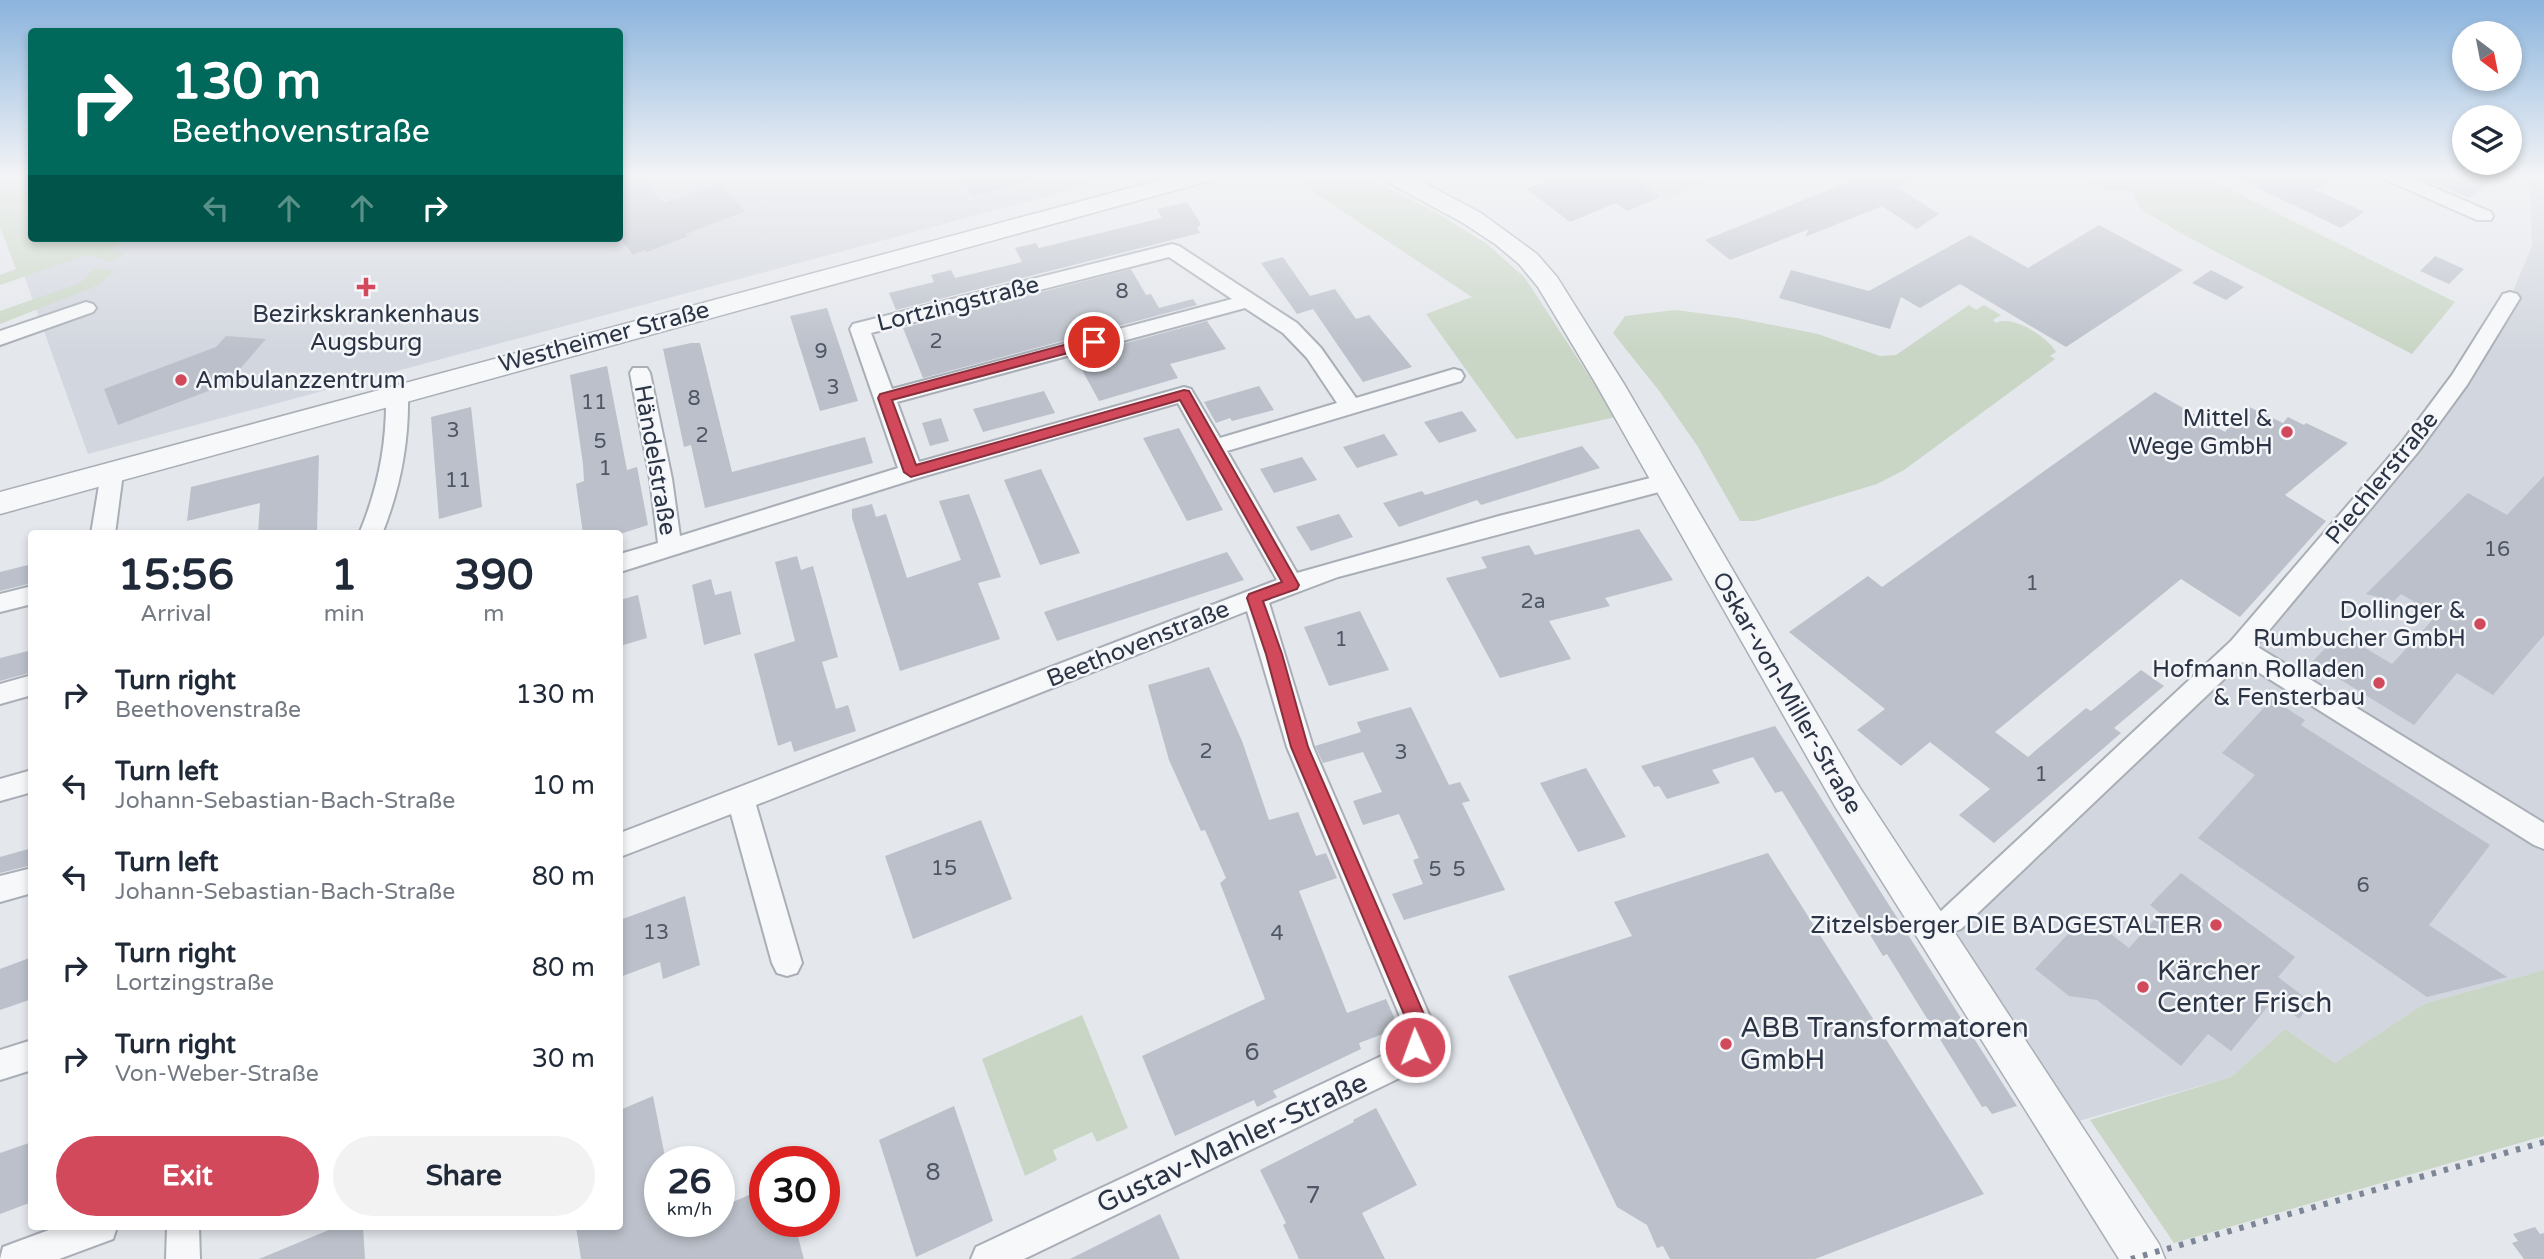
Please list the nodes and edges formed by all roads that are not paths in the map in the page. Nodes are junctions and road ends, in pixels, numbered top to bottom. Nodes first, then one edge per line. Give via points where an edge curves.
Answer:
1 (992, 233) edge
2 (1494, 233) edge
3 (2510, 298) dead end
4 (1250, 300) junction
5 (86, 308) dead end
6 (0, 338) edge
7 (640, 373) dead end
8 (1454, 376) dead end
9 (397, 395) junction
10 (885, 398) junction
11 (1351, 407) junction
12 (1214, 447) junction
13 (911, 472) junction
14 (113, 473) junction
15 (1666, 482) junction
16 (0, 503) edge
17 (104, 530) edge
18 (371, 530) edge
19 (670, 548) junction
20 (623, 562) edge
21 (1292, 585) junction
22 (28, 597) edge
23 (1255, 598) junction
24 (0, 603) edge
25 (2240, 648) junction
26 (28, 686) edge
27 (0, 694) edge
28 (28, 782) edge
29 (0, 790) edge
30 (741, 800) junction
31 (2544, 837) edge
32 (623, 844) edge
33 (28, 881) edge
34 (0, 889) edge
35 (1929, 928) junction
36 (788, 963) dead end
37 (28, 1056) edge
38 (0, 1065) edge
39 (93, 1230) edge
40 (183, 1230) edge
41 (15, 1259) edge
42 (183, 1259) edge
43 (988, 1259) edge
44 (2144, 1259) edge

1 - 9 street, Westheimer Straße
2 - 15 street, Oskar-von-Miller-Straße via 1531,262 1556,295
3 - 25 street, Piechlerstraße via 2460,380 2410,447
4 - 10 street
4 - 10 street, Lortzingstraße via 1172,250 860,329
4 - 11 street, Lortzingstraße via 1304,341
5 - 6 street
7 - 19 street, Händelstraße
8 - 11 street
9 - 14 street, Westheimer Straße
9 - 18 street via 391,466
10 - 13 street, Lortzingstraße
11 - 12 street
12 - 13 street via 1184,394
12 - 21 street
13 - 19 street
14 - 16 street, Westheimer Straße
14 - 17 street
15 - 21 street, Beethovenstraße via 1474,531
15 - 35 street, Oskar-von-Miller-Straße via 1847,798
19 - 20 street
21 - 23 street, Beethovenstraße
22 - 24 street
23 - 30 street, Beethovenstraße
23 - 43 street, Gustav-Mahler-Straße via 1300,747 1419,1026 1415,1047 1401,1062
25 - 31 street
25 - 35 street, Piechlerstraße via 1951,920
26 - 27 street
28 - 29 street
30 - 32 street, Beethovenstraße
30 - 36 street
33 - 34 street
35 - 44 street, Oskar-von-Miller-Straße
37 - 38 street
39 - 41 street
40 - 42 street

